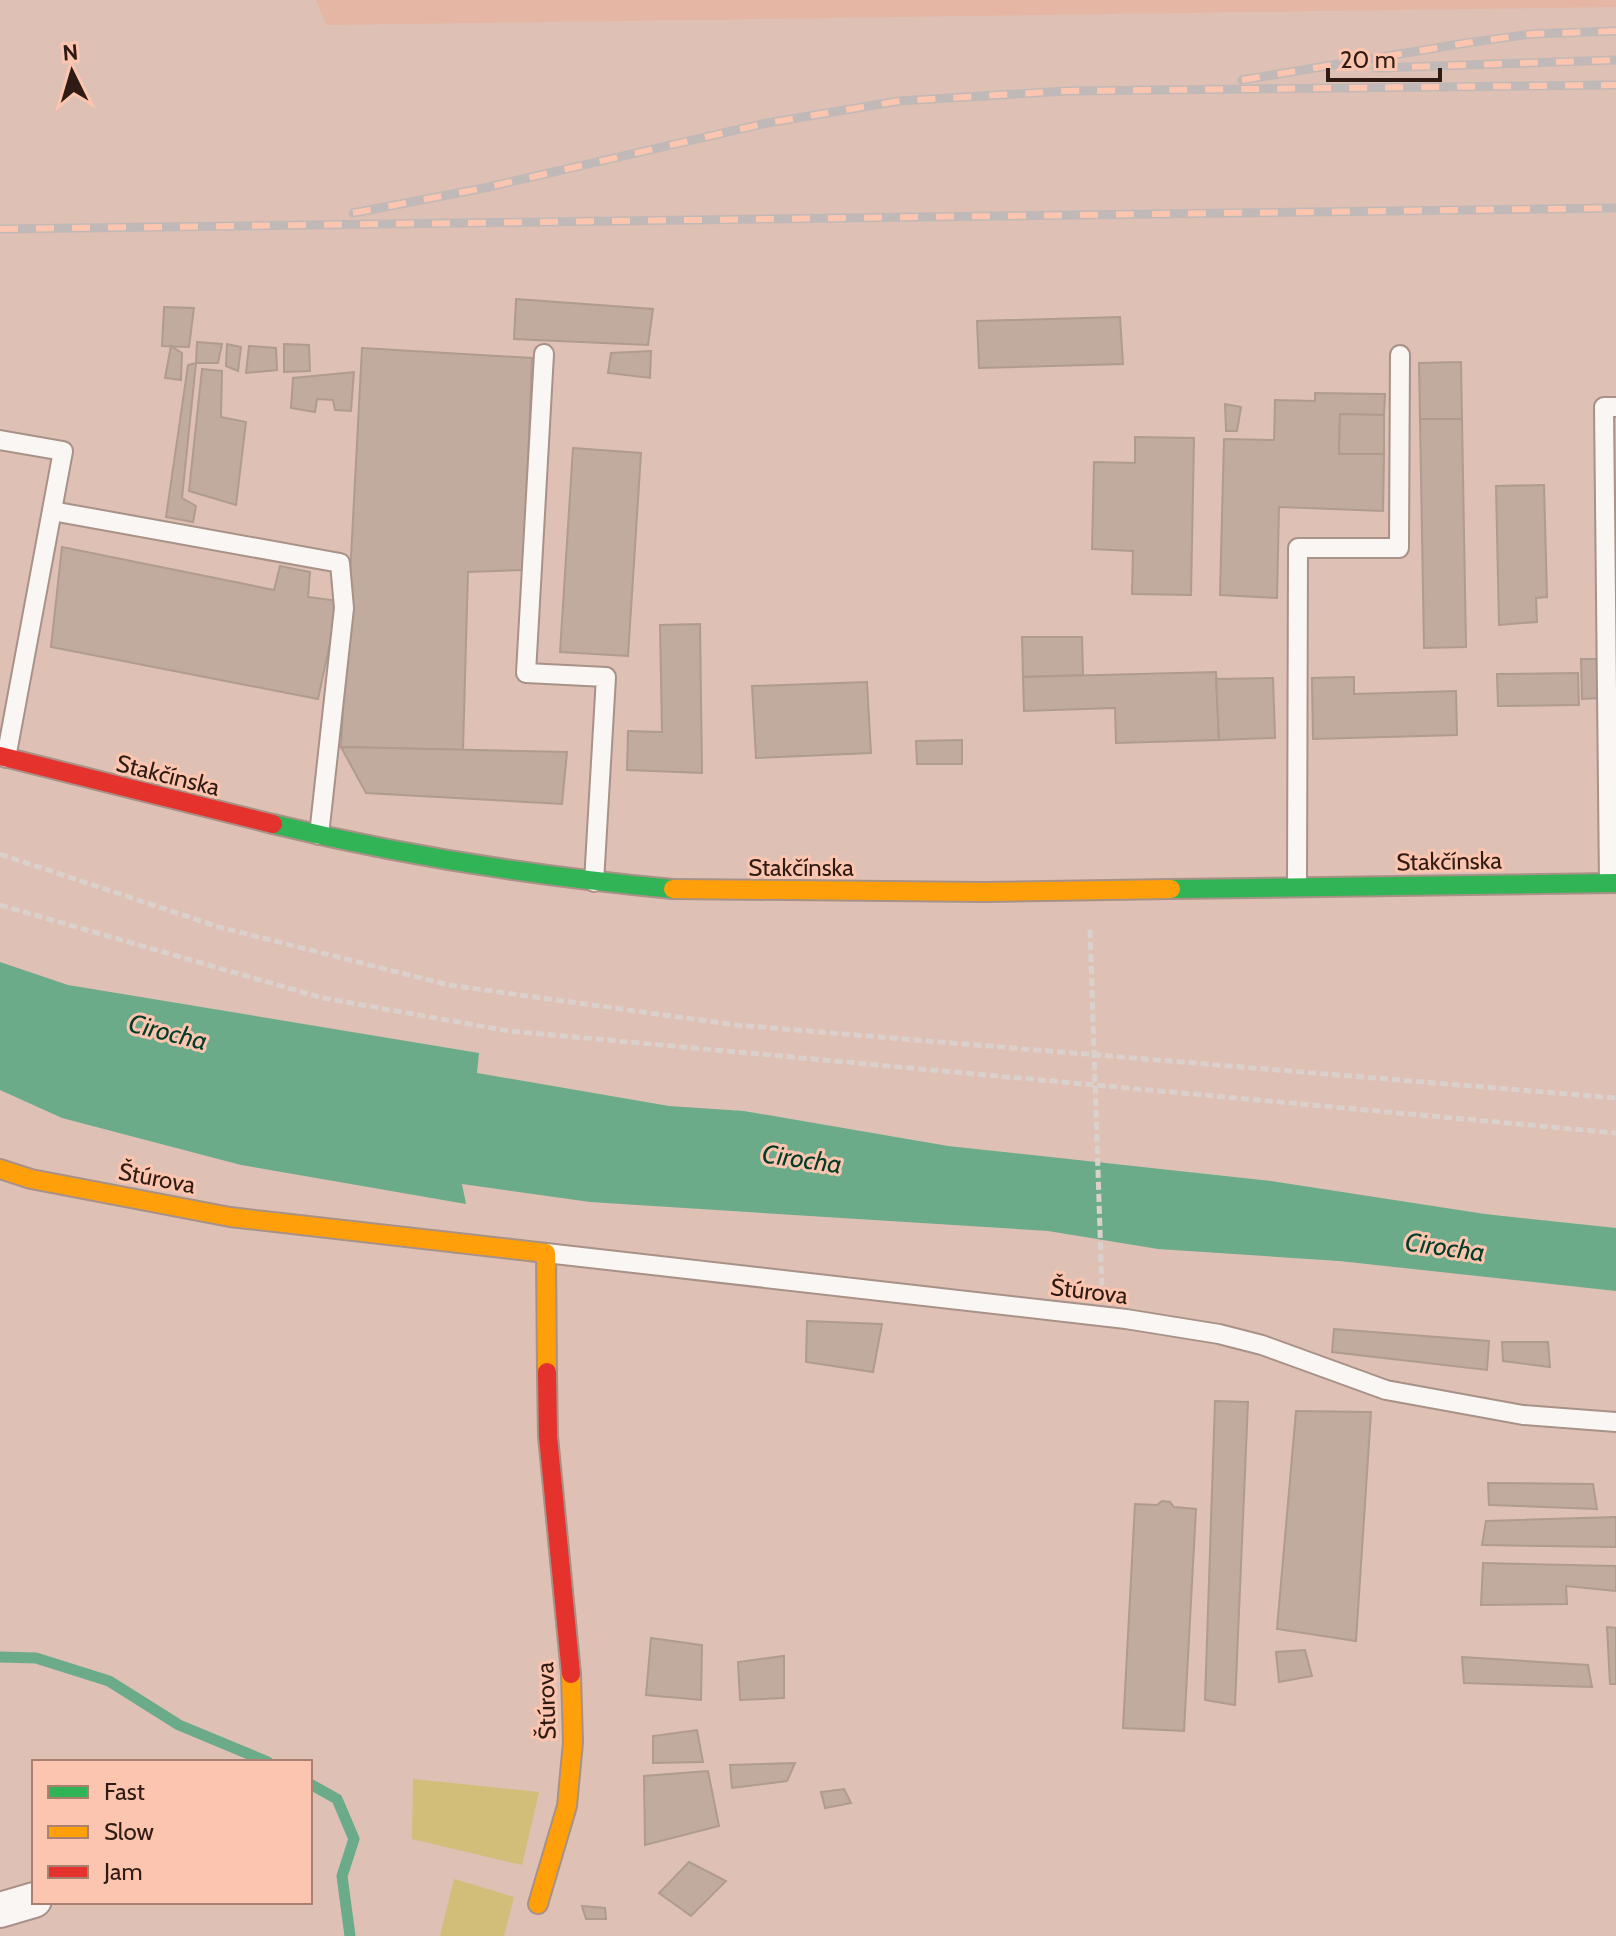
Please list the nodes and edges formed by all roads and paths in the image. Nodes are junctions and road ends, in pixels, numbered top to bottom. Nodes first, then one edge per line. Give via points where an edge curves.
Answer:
1 (544, 354) dead end
2 (1400, 355) dead end
3 (1616, 407) edge
4 (0, 440) edge
5 (52, 511) junction
6 (1611, 655) edge
7 (3, 757) edge
8 (319, 835) junction
9 (0, 854) edge
10 (594, 882) junction
11 (1613, 883) edge
12 (1297, 887) junction
13 (0, 905) edge
14 (1090, 941) dead end
15 (1094, 1055) junction
16 (1095, 1088) junction
17 (1616, 1098) edge
18 (1616, 1133) edge
19 (0, 1169) edge
20 (546, 1253) junction
21 (1102, 1316) junction
22 (1616, 1422) edge
23 (32, 1901) edge
24 (538, 1904) dead end
25 (0, 1910) edge

1 - 10 lane via 526,673 606,677
2 - 12 lane via 1399,548 1298,548
3 - 6 lane via 1604,407
4 - 5 lane via 63,451
5 - 7 lane
5 - 8 lane via 340,563 344,608
6 - 11 lane
7 - 8 main road, Stakčínska
8 - 10 main road, Stakčínska
9 - 15 path via 219,927 449,985 736,1025
10 - 12 main road, Stakčínska via 697,891
11 - 12 main road, Stakčínska
13 - 16 path via 323,998 509,1031
14 - 15 path
15 - 16 path
15 - 17 path
16 - 18 path
16 - 21 path
19 - 20 main road, Štúrova via 230,1217
20 - 21 lane, Štúrova
20 - 24 main road, Štúrova via 548,1436 573,1742 567,1806
21 - 22 lane, Štúrova via 1233,1338 1386,1390 1523,1415
23 - 25 street

